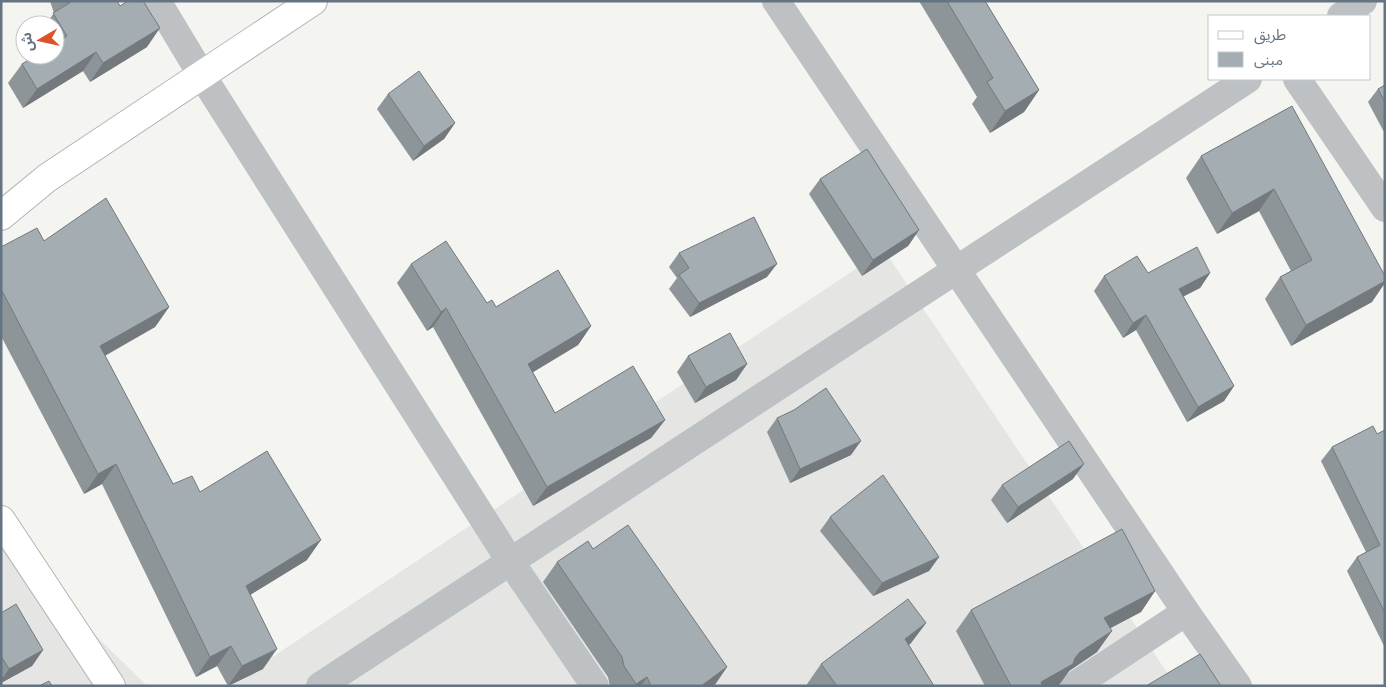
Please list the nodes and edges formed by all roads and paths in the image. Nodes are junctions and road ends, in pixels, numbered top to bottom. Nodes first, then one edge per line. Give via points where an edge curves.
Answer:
1 (157, 1) edge
2 (313, 1) edge
3 (776, 1) edge
4 (1363, 1) edge
5 (1342, 15) edge
6 (201, 74) junction
7 (1246, 80) edge
8 (1298, 80) edge
9 (1385, 208) edge
10 (1, 216) edge
11 (956, 270) junction
12 (1, 520) edge
13 (510, 561) junction
14 (1186, 612) junction
15 (111, 686) edge
16 (320, 686) edge
17 (595, 686) edge
18 (1074, 686) edge
19 (1238, 686) edge

1 - 6 street
2 - 6 main road
3 - 11 street
4 - 5 street
6 - 10 main road via 47,178
6 - 13 street
7 - 11 street
8 - 9 street
11 - 13 street
11 - 14 street
12 - 15 main road
13 - 16 street
13 - 17 street
14 - 18 street
14 - 19 street

